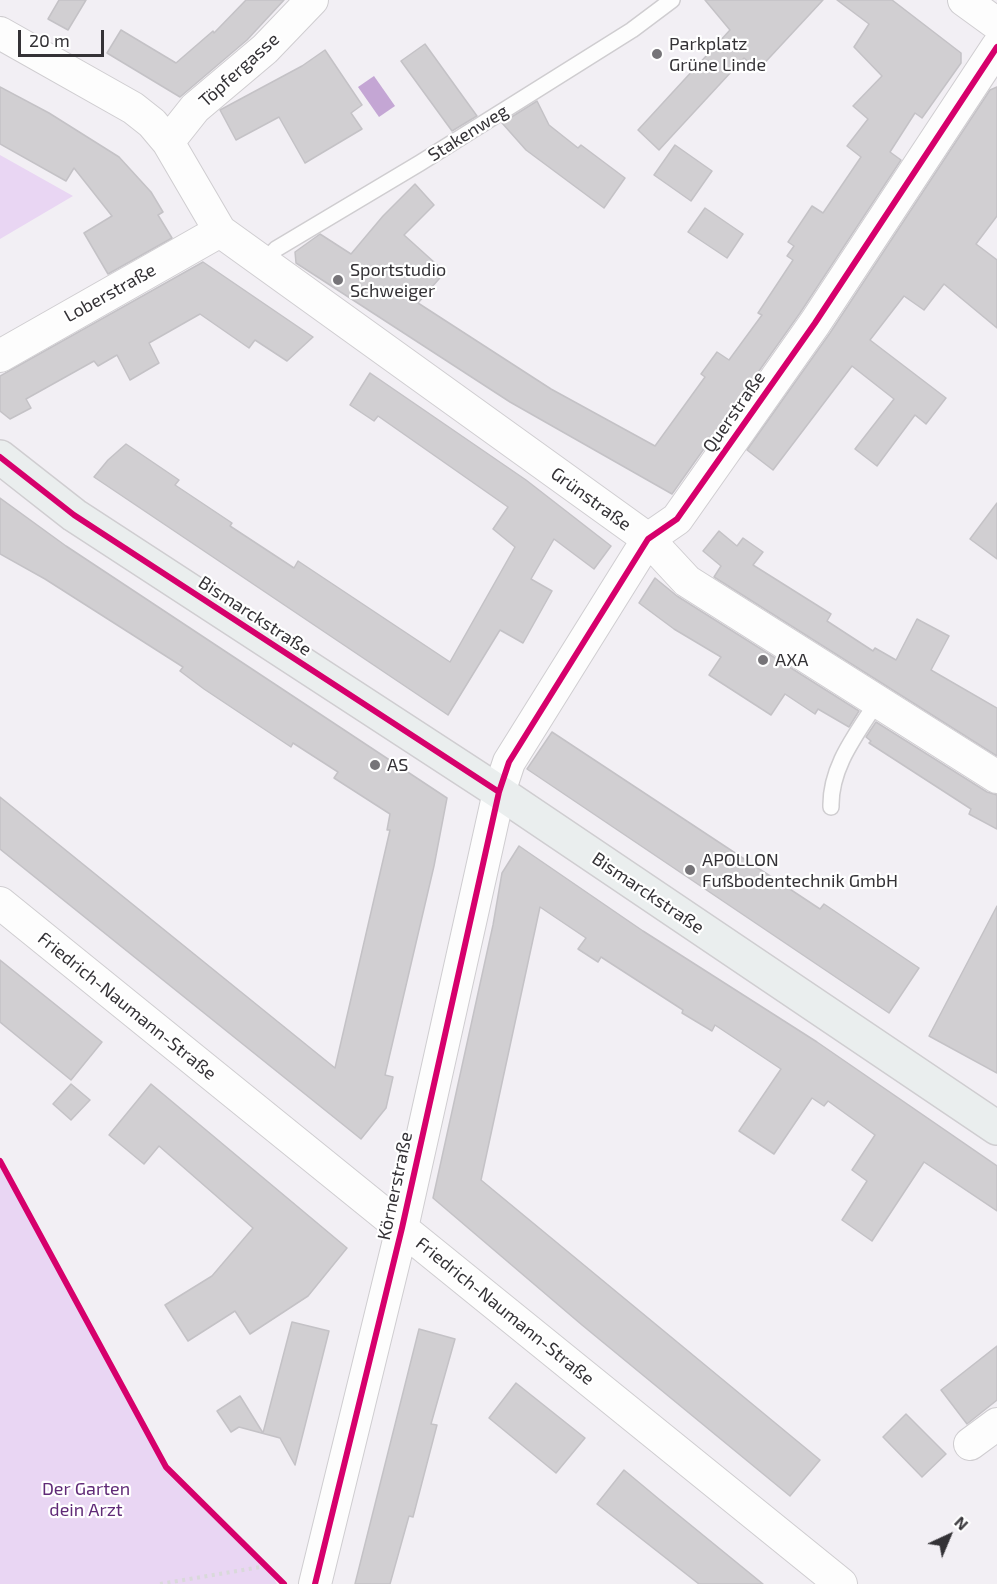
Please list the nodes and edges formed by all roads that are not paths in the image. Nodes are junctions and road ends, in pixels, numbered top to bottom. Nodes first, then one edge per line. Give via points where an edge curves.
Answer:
1 (312, 0) edge
2 (672, 0) edge
3 (964, 0) edge
4 (997, 24) edge
5 (0, 33) edge
6 (997, 47) edge
7 (168, 142) junction
8 (220, 231) junction
9 (262, 263) junction
10 (0, 356) edge
11 (0, 457) edge
12 (648, 540) junction
13 (877, 702) junction
14 (997, 777) edge
15 (499, 792) junction
16 (831, 807) dead end
17 (0, 903) edge
18 (997, 1128) edge
19 (402, 1228) junction
20 (997, 1424) edge
21 (970, 1444) dead end
22 (315, 1584) edge
23 (841, 1584) edge

1 - 7 street, Töpfergasse via 265,49 195,108
2 - 9 lane, Stakenweg via 592,55 276,249
3 - 4 street
5 - 7 street via 133,108
6 - 12 street, Querstraße via 815,323 677,519
7 - 8 street
8 - 9 street, Grünstraße
8 - 10 street, Loberstraße
9 - 12 street, Grünstraße
11 - 15 street, Bismarckstraße via 74,515
12 - 13 street, Grünstraße via 687,581
12 - 15 street, Querstraße via 509,762
13 - 14 street, Grünstraße
13 - 16 lane via 837,769
15 - 18 street, Bismarckstraße
15 - 19 street, Körnerstraße
17 - 19 street, Friedrich-Naumann-Straße
19 - 22 street, Körnerstraße
19 - 23 street, Friedrich-Naumann-Straße
20 - 21 street

